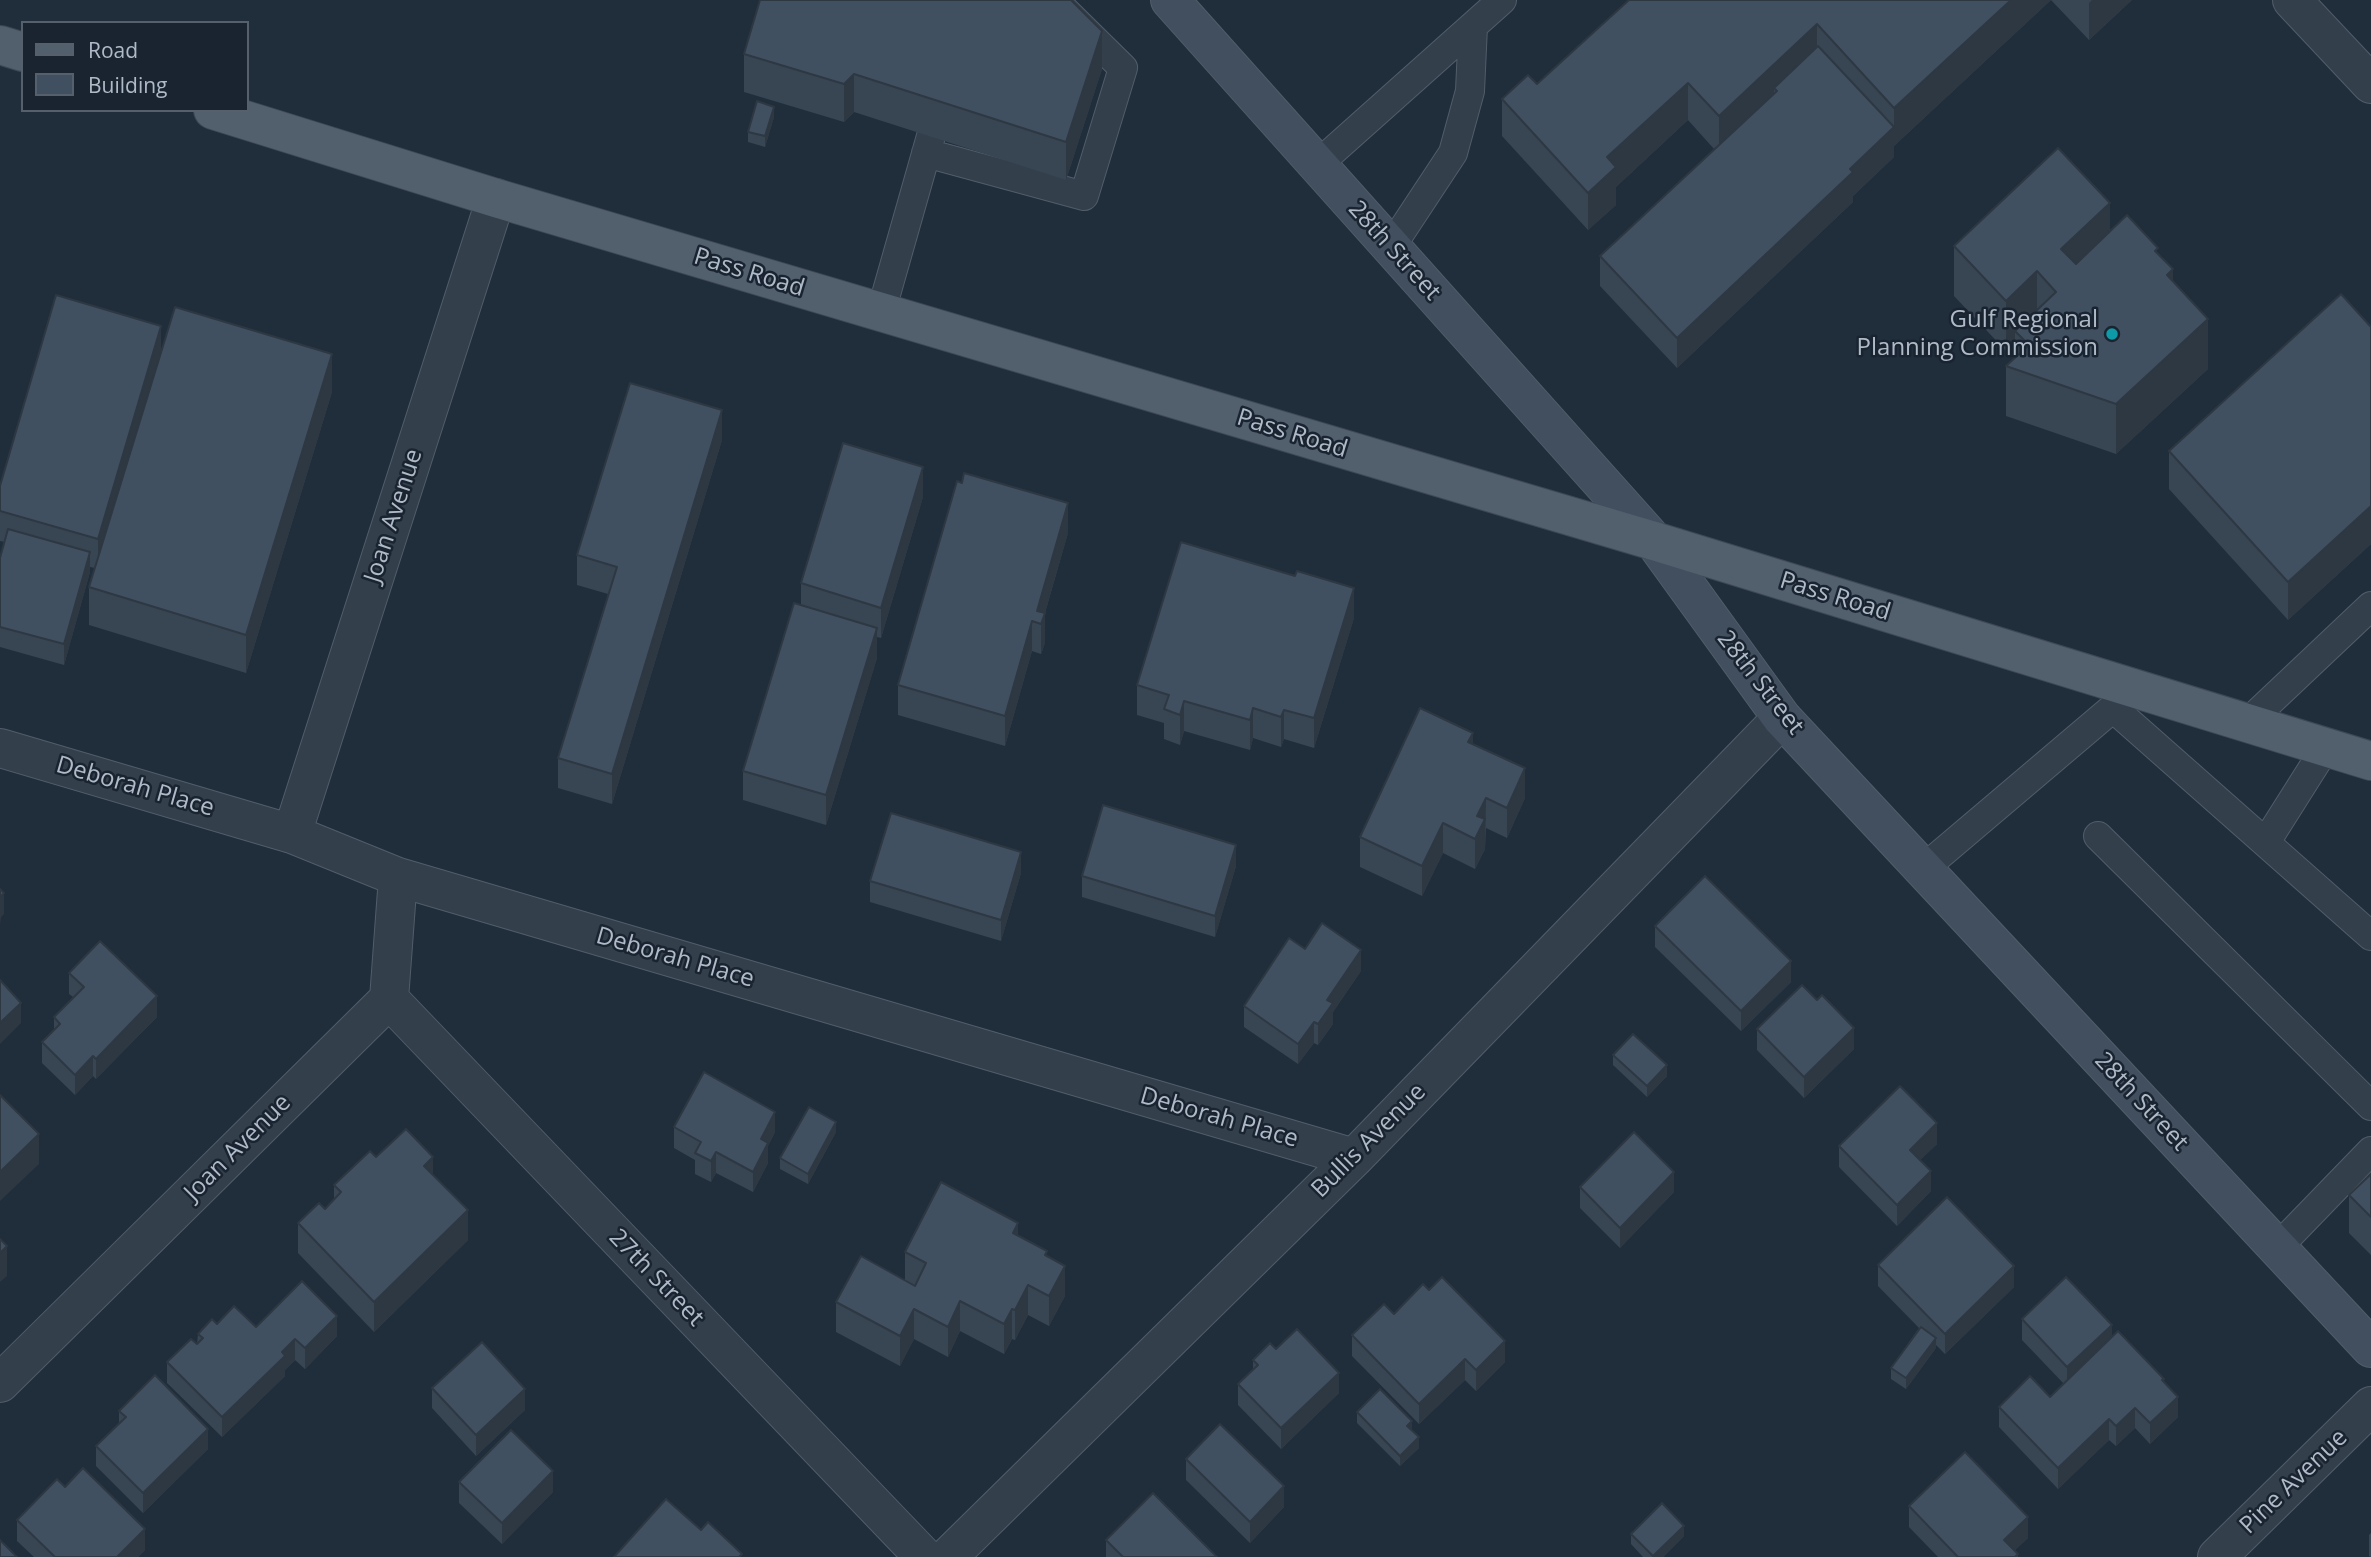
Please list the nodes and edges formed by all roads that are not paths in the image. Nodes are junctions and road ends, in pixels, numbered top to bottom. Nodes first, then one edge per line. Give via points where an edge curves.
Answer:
1 (1170, 0) edge
2 (1502, 0) edge
3 (2292, 0) edge
4 (1052, 5) edge
5 (1473, 26) junction
6 (0, 45) edge
7 (21, 51) edge
8 (2371, 84) edge
9 (219, 112) edge
10 (1317, 164) junction
11 (496, 198) junction
12 (1391, 247) junction
13 (881, 312) junction
14 (1654, 541) junction
15 (2371, 606) edge
16 (2124, 698) junction
17 (1782, 718) junction
18 (2246, 724) junction
19 (2326, 747) junction
20 (0, 748) edge
21 (2371, 761) edge
22 (292, 834) junction
23 (2098, 836) dead end
24 (2266, 842) junction
25 (1923, 869) junction
26 (398, 877) junction
27 (2371, 936) edge
28 (389, 999) junction
29 (2371, 1106) edge
30 (2371, 1151) edge
31 (1354, 1158) junction
32 (2277, 1248) junction
33 (2371, 1348) edge
34 (0, 1383) edge
35 (2371, 1406) edge
36 (924, 1557) edge
37 (948, 1557) edge
38 (2217, 1557) edge

1 - 10 street, 28th Street
2 - 5 lane
3 - 8 street
4 - 13 lane via 1123,68 1084,196 929,145
5 - 10 lane
5 - 12 lane via 1470,91 1453,153
6 - 7 main road
9 - 11 main road, Pass Road
10 - 12 street, 28th Street
11 - 13 main road, Pass Road
11 - 22 street, Joan Avenue
12 - 14 street, 28th Street
13 - 14 main road, Pass Road
14 - 16 main road, Pass Road
14 - 17 street, 28th Street
15 - 18 lane
16 - 18 main road, Pass Road
16 - 24 lane
16 - 25 lane
17 - 25 street, 28th Street
17 - 31 street, Bullis Avenue
18 - 19 main road, Pass Road
19 - 21 main road, Pass Road
19 - 24 lane
20 - 22 street, Deborah Place
22 - 26 street, Deborah Place
23 - 29 lane
24 - 27 lane
25 - 32 street, 28th Street
26 - 28 street
26 - 31 street, Deborah Place
28 - 34 street, Joan Avenue
28 - 36 street, 27th Street
30 - 32 lane
31 - 37 street, Bullis Avenue
32 - 33 street, 28th Street
35 - 38 street, Pine Avenue

